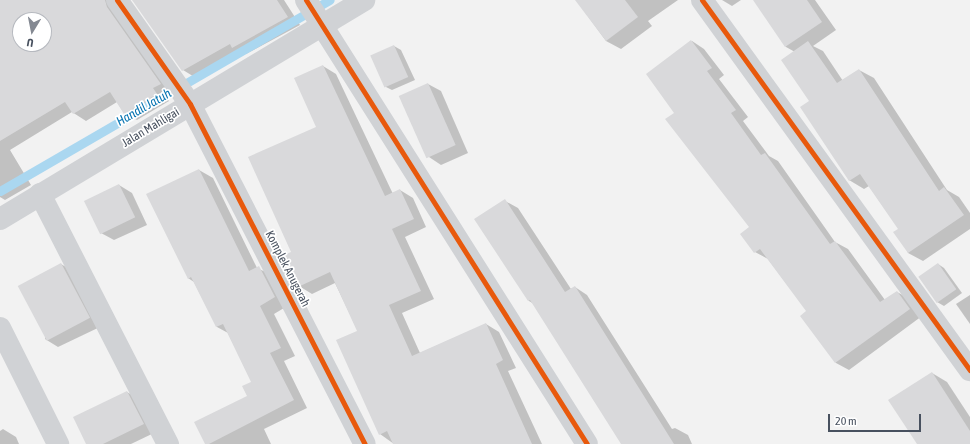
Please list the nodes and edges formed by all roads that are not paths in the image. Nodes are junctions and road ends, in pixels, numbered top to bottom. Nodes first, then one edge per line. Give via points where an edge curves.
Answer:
1 (118, 0) edge
2 (364, 0) edge
3 (702, 0) edge
4 (314, 11) edge
5 (182, 92) junction
6 (40, 194) junction
7 (0, 219) edge
8 (0, 328) edge
9 (970, 370) edge
10 (58, 444) edge
11 (168, 444) edge
12 (365, 444) edge
13 (587, 444) edge

1 - 5 street, Komplek Anugerah
2 - 4 street, Jalan Mahligai
3 - 9 street
4 - 5 street, Jalan Mahligai
4 - 13 street
5 - 6 street, Jalan Mahligai
5 - 12 street, Komplek Anugerah
6 - 7 street, Jalan Mahligai
6 - 11 street
8 - 10 street

